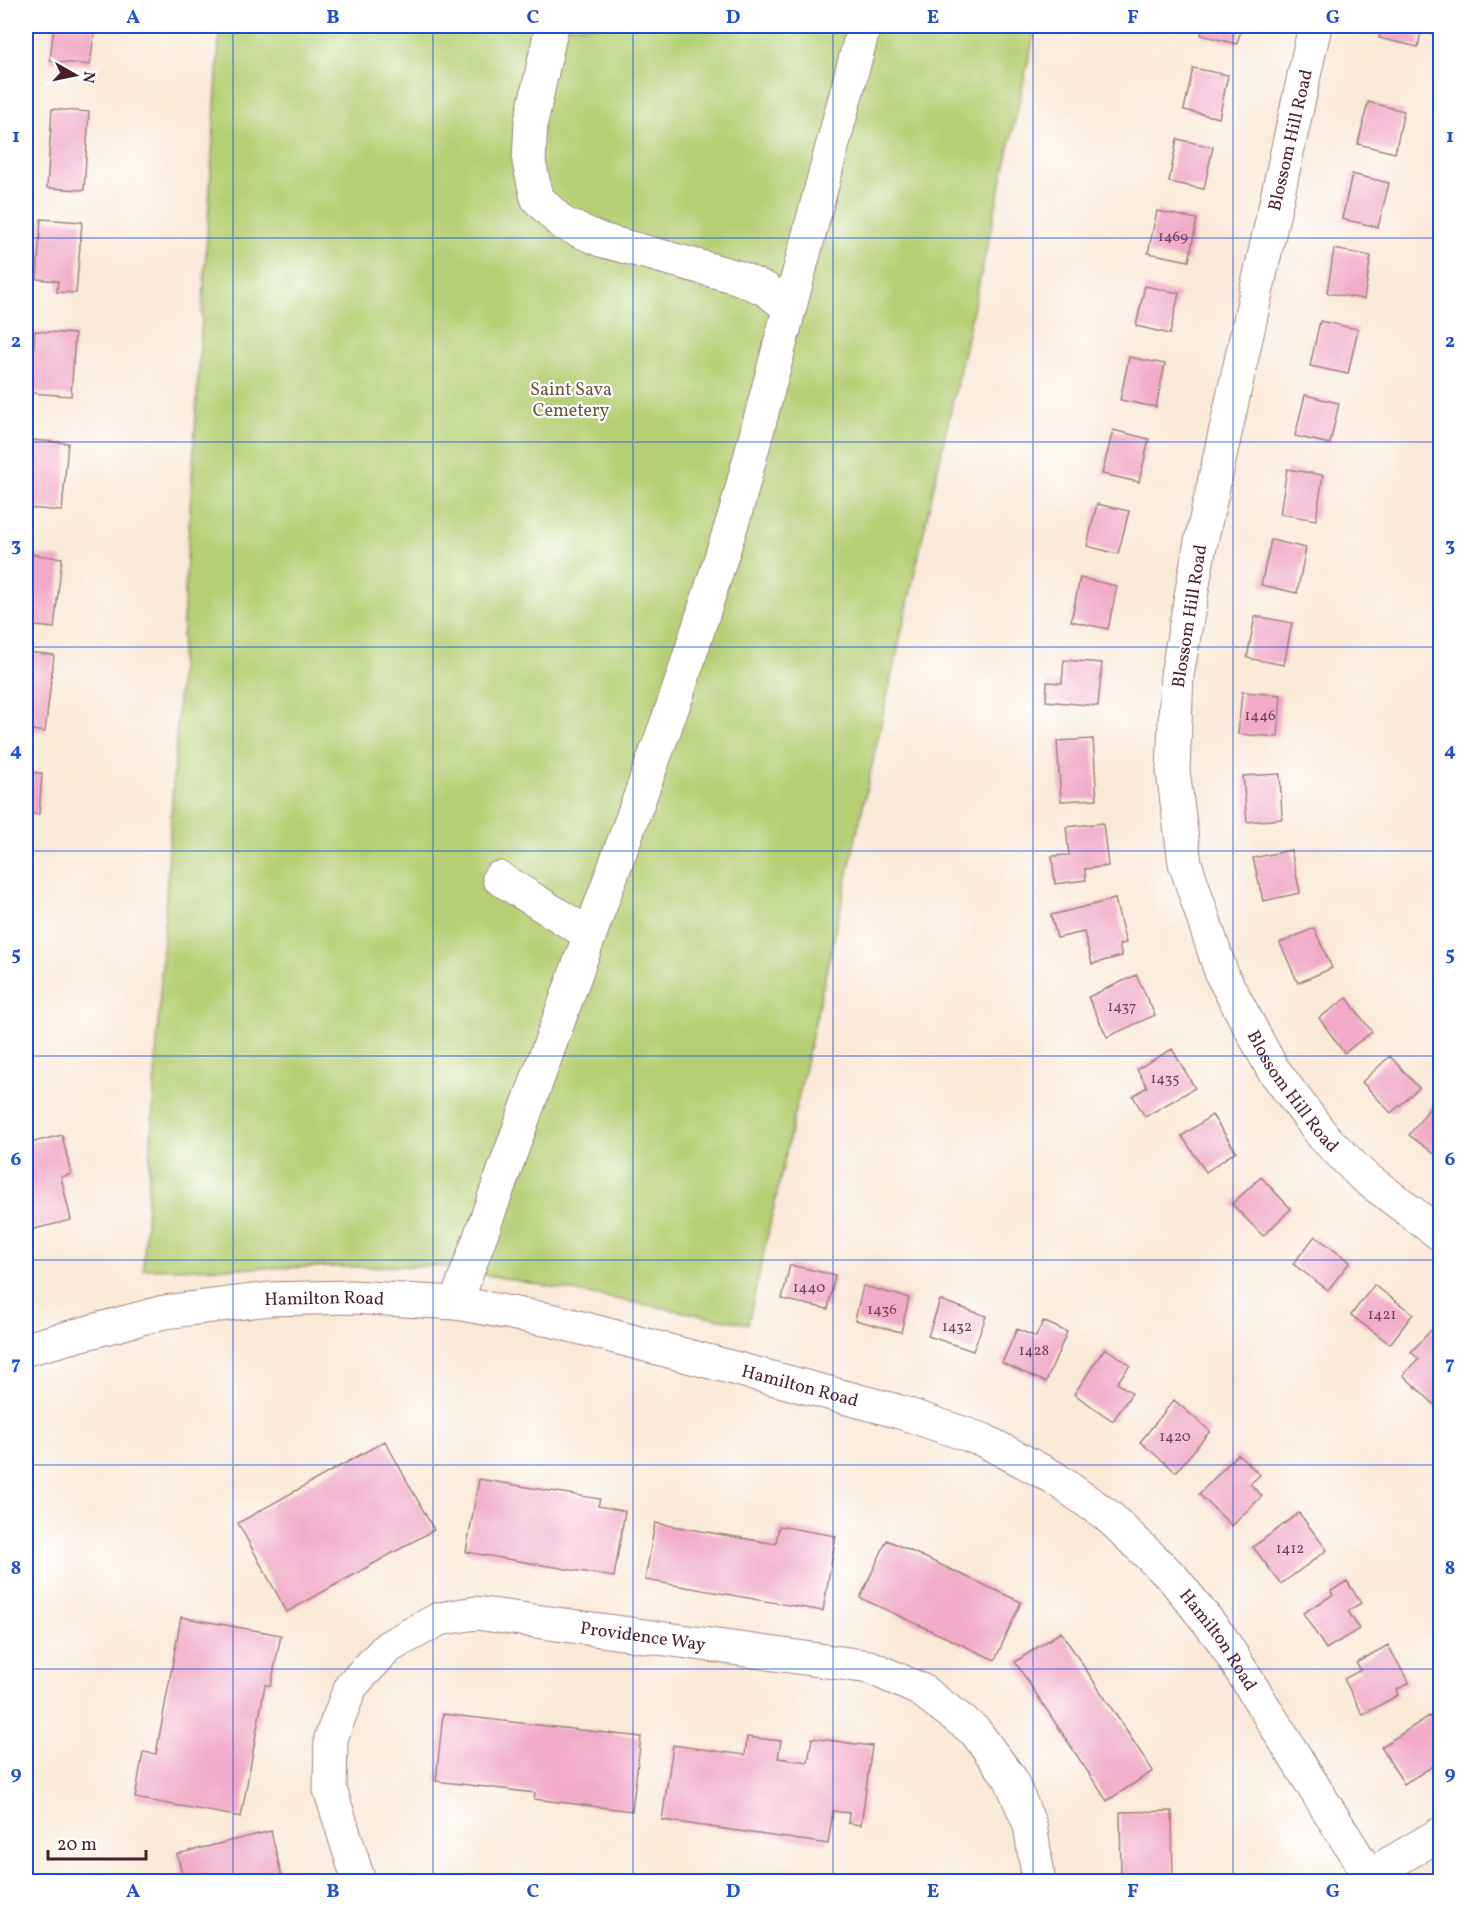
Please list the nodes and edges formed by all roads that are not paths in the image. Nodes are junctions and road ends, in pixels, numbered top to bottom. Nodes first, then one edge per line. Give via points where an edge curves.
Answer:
1 (552, 26) edge
2 (864, 26) edge
3 (1316, 26) edge
4 (789, 308) junction
5 (499, 878) dead end
6 (590, 935) junction
7 (1440, 1234) edge
8 (456, 1304) junction
9 (26, 1349) edge
10 (1440, 1834) edge
11 (1369, 1879) edge
12 (359, 1881) edge
13 (1039, 1881) edge

1 - 4 street via 531,122 529,162 537,198 562,222 601,240 737,276 767,290
2 - 4 street
3 - 7 street, Blossom Hill Road via 1199,551 1177,675 1173,771 1185,863 1218,964 1272,1068 1323,1136 1362,1175
4 - 6 street via 729,533 678,692
5 - 6 street
6 - 8 street
8 - 9 street, Hamilton Road via 351,1297 269,1299 164,1312
8 - 11 street, Hamilton Road via 555,1321 897,1411 983,1440 1053,1477 1108,1516 1173,1578 1214,1629
10 - 11 street
12 - 13 street, Providence Way via 330,1789 331,1738 351,1686 388,1647 439,1619 476,1613 870,1667 921,1690 975,1731 1010,1778 1030,1825

